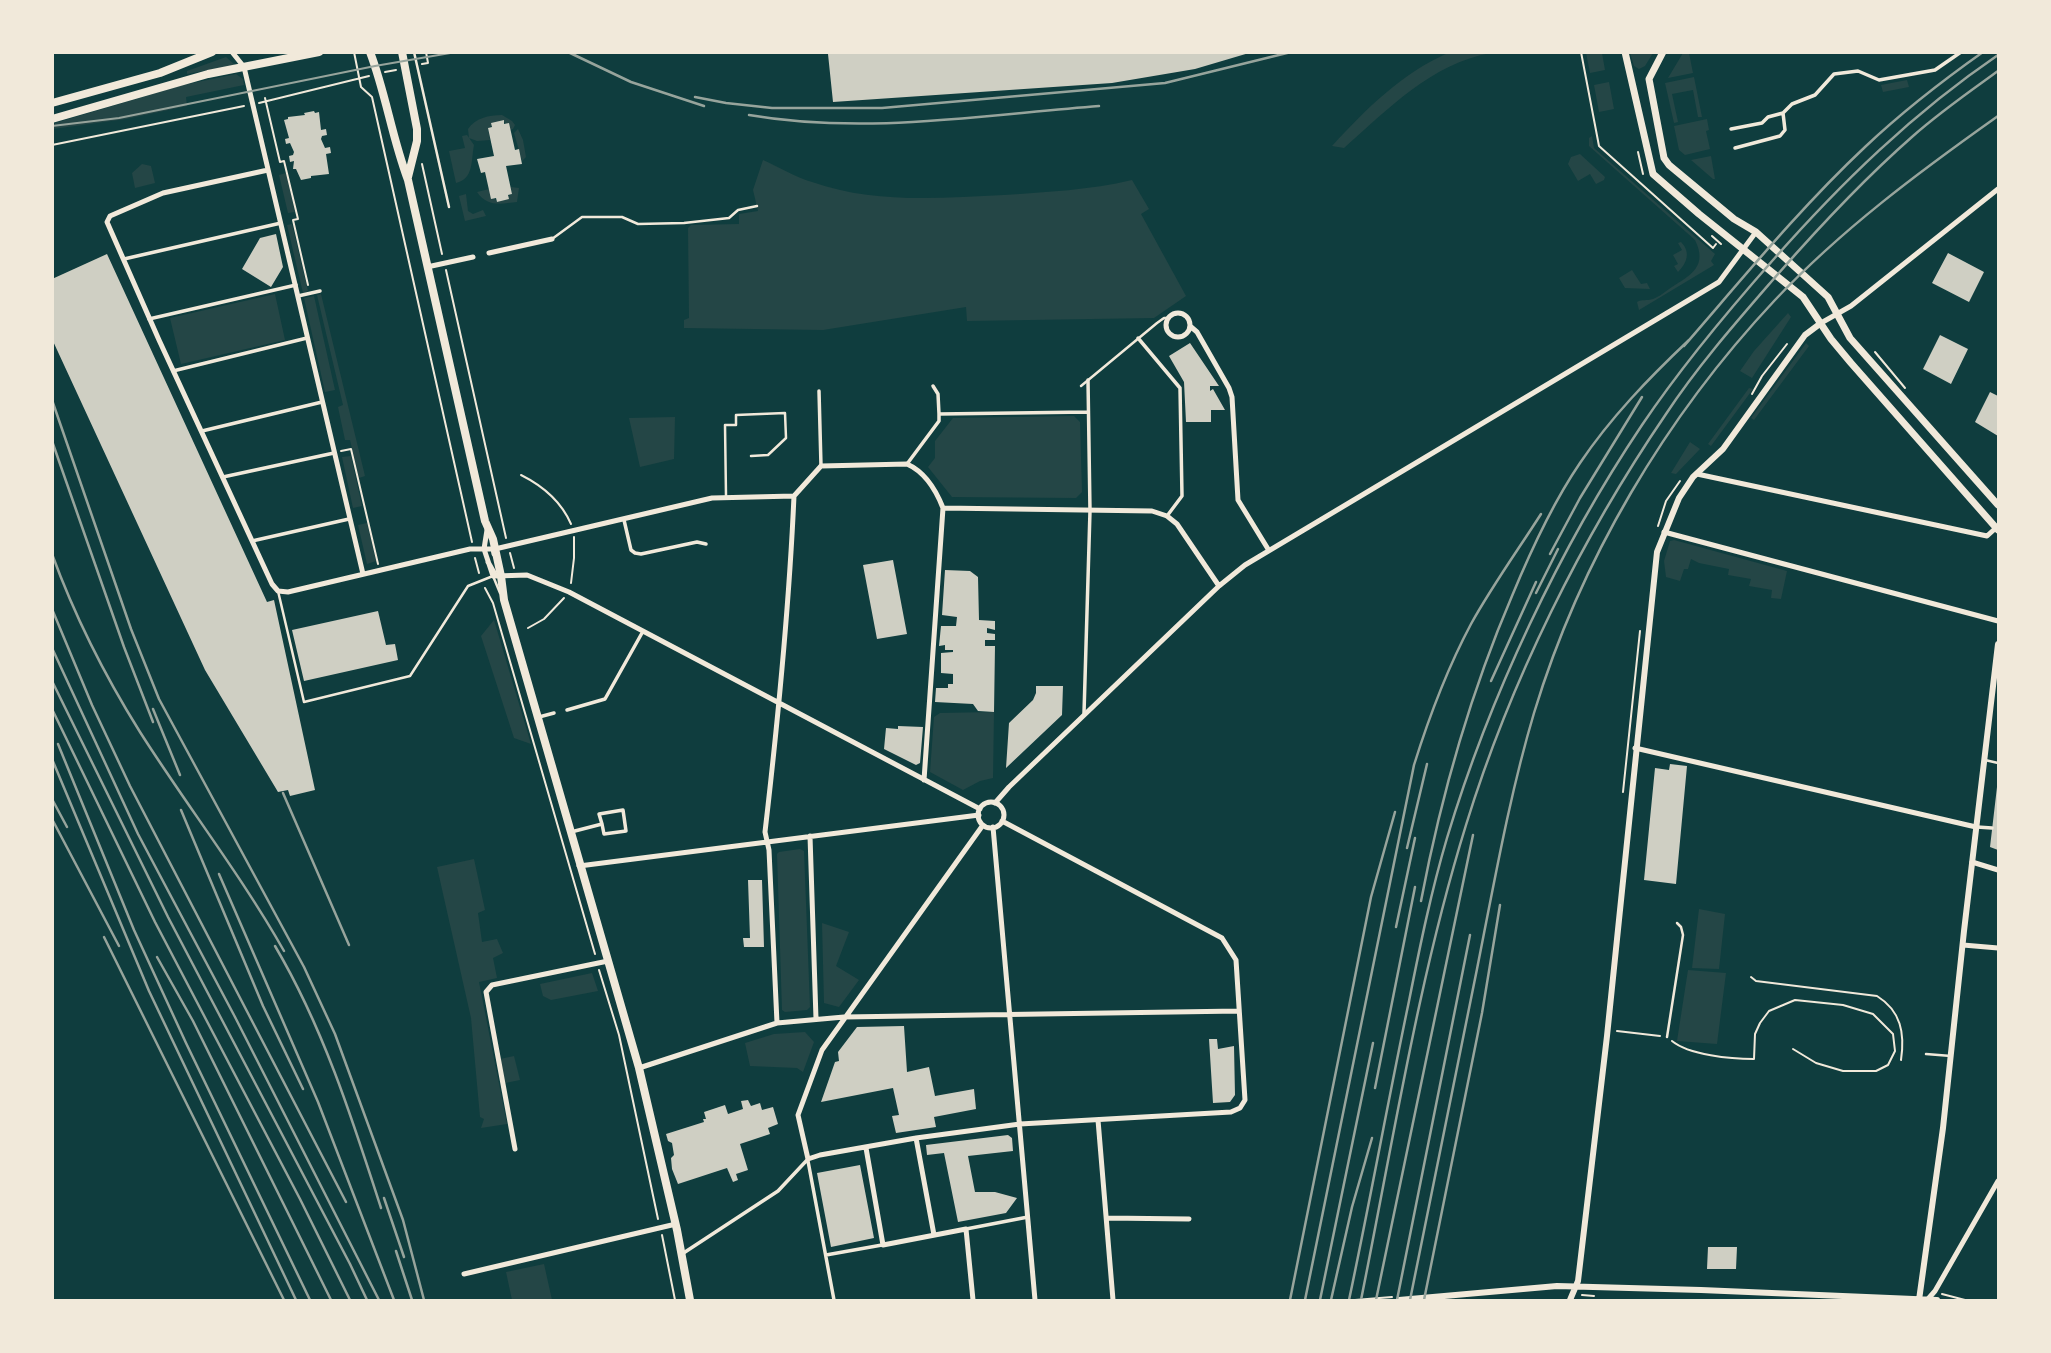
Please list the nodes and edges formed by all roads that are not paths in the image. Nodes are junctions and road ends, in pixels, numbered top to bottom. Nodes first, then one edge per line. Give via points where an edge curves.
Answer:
1 (212, 52) edge
2 (232, 52) edge
3 (319, 52) edge
4 (370, 52) edge
5 (402, 52) edge
6 (414, 52) edge
7 (1625, 52) edge
8 (1663, 52) edge
9 (1961, 52) edge
10 (244, 67) junction
11 (52, 103) edge
12 (1783, 113) junction
13 (52, 118) edge
14 (1731, 129) dead end
15 (1735, 148) dead end
16 (268, 170) junction
17 (408, 180) junction
18 (1998, 188) edge
19 (757, 206) dead end
20 (449, 207) dead end
21 (281, 223) junction
22 (1756, 232) junction
23 (552, 239) joint
24 (1744, 248) junction
25 (489, 253) dead end
26 (473, 257) dead end
27 (124, 259) junction
28 (427, 267) junction
29 (296, 285) junction
30 (320, 291) dead end
31 (298, 296) junction
32 (1836, 314) junction
33 (1169, 317) junction
34 (149, 319) junction
35 (1821, 323) junction
36 (1190, 326) junction
37 (308, 338) junction
38 (1138, 338) junction
39 (173, 371) junction
40 (1088, 380) junction
41 (933, 386) dead end
42 (1081, 386) dead end
43 (819, 391) dead end
44 (323, 402) junction
45 (1088, 412) junction
46 (939, 414) junction
47 (202, 431) junction
48 (334, 453) junction
49 (751, 456) dead end
50 (907, 464) junction
51 (821, 466) junction
52 (1697, 474) junction
53 (223, 477) junction
54 (794, 496) junction
55 (726, 497) junction
56 (1998, 505) edge
57 (943, 508) junction
58 (1090, 511) junction
59 (1167, 516) junction
60 (624, 518) junction
61 (350, 519) junction
62 (1998, 528) edge
63 (487, 530) junction
64 (1664, 532) junction
65 (252, 541) junction
66 (706, 544) dead end
67 (484, 549) junction
68 (495, 549) junction
69 (1268, 549) junction
70 (498, 574) junction
71 (363, 575) junction
72 (1219, 586) junction
73 (278, 591) junction
74 (1998, 621) edge
75 (642, 633) junction
76 (1998, 644) edge
77 (1996, 682) edge
78 (779, 705) junction
79 (567, 710) dead end
80 (554, 713) dead end
81 (1084, 716) junction
82 (537, 718) junction
83 (1636, 748) junction
84 (1985, 760) junction
85 (1998, 763) edge
86 (924, 780) junction
87 (995, 803) junction
88 (979, 812) junction
89 (1002, 821) junction
90 (602, 824) junction
91 (983, 824) junction
92 (993, 827) junction
93 (1976, 827) junction
94 (1992, 828) dead end
95 (569, 832) junction
96 (810, 836) junction
97 (768, 842) junction
98 (1972, 862) junction
99 (579, 866) junction
100 (1998, 870) edge
101 (1677, 923) dead end
102 (1963, 945) junction
103 (1998, 948) edge
104 (608, 961) junction
105 (1238, 1011) junction
106 (1011, 1014) junction
107 (844, 1017) junction
108 (816, 1019) junction
109 (777, 1023) junction
110 (1667, 1037) road end
111 (1926, 1054) dead end
112 (1951, 1056) junction
113 (639, 1068) junction
114 (1098, 1120) junction
115 (1020, 1124) junction
116 (916, 1138) junction
117 (866, 1147) junction
118 (515, 1149) dead end
119 (808, 1159) junction
120 (1998, 1181) edge
121 (1996, 1191) edge
122 (1028, 1217) junction
123 (1107, 1218) junction
124 (1189, 1219) dead end
125 (676, 1224) junction
126 (966, 1229) junction
127 (934, 1235) junction
128 (883, 1245) junction
129 (681, 1255) junction
130 (826, 1255) junction
131 (464, 1274) dead end
132 (1575, 1287) junction
133 (1919, 1299) edge
134 (1928, 1299) edge
135 (690, 1300) edge
136 (834, 1300) edge
137 (974, 1300) edge
138 (1035, 1300) edge
139 (1113, 1300) edge
140 (1399, 1300) edge
141 (1570, 1300) edge
142 (1937, 1300) edge

1 - 11 main road via 160,73
2 - 10 street
3 - 10 main road
4 - 17 main road
5 - 17 main road via 418,135
6 - 20 lane
7 - 24 main road via 1653,174
8 - 22 main road via 1649,79 1664,158 1707,198
9 - 12 street via 1934,70 1879,80 1858,71 1834,74 1815,95
10 - 13 main road
10 - 16 street
12 - 14 street
12 - 15 street via 1785,130 1780,136
16 - 21 street
16 - 27 street via 163,193 110,216 108,226
17 - 28 main road
18 - 32 street
19 - 23 lane via 738,210 729,218 684,223 638,224 621,217 582,217
21 - 27 street
21 - 29 street
22 - 24 street
22 - 32 main road via 1828,297
23 - 25 street
24 - 35 main road via 1803,297
24 - 69 street via 1718,282
26 - 28 street
27 - 34 street
28 - 63 main road
29 - 31 street
29 - 34 street
30 - 31 street
31 - 37 street
32 - 35 street
32 - 56 main road via 1850,338
33 - 36 street via 1182,314
33 - 36 street via 1166,327 1172,336 1184,336
33 - 38 lane
34 - 39 street
35 - 52 street via 1805,335 1723,449
35 - 62 main road
36 - 69 street via 1229,388 1238,500
37 - 39 street
37 - 44 street
38 - 40 lane
38 - 59 street via 1180,388 1182,496
39 - 47 street
40 - 42 lane
40 - 45 street
41 - 46 street
43 - 51 street
44 - 47 street
44 - 48 street
45 - 46 street
45 - 58 street
46 - 50 street via 939,421
47 - 53 street
48 - 53 street
48 - 61 street
49 - 55 lane via 768,455 786,438 785,413 736,415 736,425 725,425
50 - 51 street
50 - 57 street via 919,469
51 - 54 street
52 - 62 street via 1987,536
52 - 64 street via 1679,498
53 - 65 street
54 - 55 street
54 - 78 street
55 - 60 street
57 - 58 street
57 - 86 street
58 - 59 street via 1153,511
58 - 81 street
59 - 72 street
60 - 66 street via 635,553
60 - 68 street
61 - 65 street
61 - 71 street
63 - 67 street
63 - 68 main road
64 - 74 street
64 - 83 street via 1657,552
65 - 73 street
67 - 70 street
67 - 70 street via 493,549
67 - 71 street
68 - 70 main road
69 - 72 street
70 - 73 lane via 468,586 410,676 303,702
70 - 75 street via 527,575 569,592
70 - 82 main road
71 - 73 street
72 - 81 street
75 - 78 street
75 - 79 street via 605,699
76 - 77 street
77 - 84 street
78 - 86 street
78 - 97 street via 765,832
80 - 82 street
81 - 87 street
82 - 95 main road
83 - 93 street
83 - 132 street
84 - 85 lane
84 - 93 street
86 - 88 street
87 - 88 street via 986,803
87 - 89 street via 1004,812
88 - 91 street
88 - 96 street
89 - 92 street
89 - 105 street via 1219,936 1236,960
90 - 90 street via 604,834 626,831 623,810 599,814
90 - 95 street
91 - 92 street
91 - 107 street
92 - 106 street
93 - 94 street
93 - 98 street
95 - 99 main road
96 - 97 street
96 - 108 street
97 - 99 street
97 - 109 street
98 - 100 street
98 - 102 street
99 - 104 main road
101 - 110 lane via 1684,935
102 - 103 street
102 - 112 street
104 - 113 main road
104 - 118 street via 492,985 486,992
105 - 106 street
105 - 114 street via 1245,1100 1240,1108
106 - 107 street
106 - 115 street
107 - 108 street
107 - 119 street via 822,1050 798,1115
108 - 109 street
109 - 113 street
111 - 112 lane
112 - 133 street
113 - 125 main road
114 - 115 street
114 - 123 street
115 - 116 street
115 - 122 street
116 - 117 street
116 - 127 street
117 - 119 street
117 - 128 street
119 - 129 street via 778,1191
119 - 130 street
120 - 121 street
121 - 134 street
122 - 126 street
122 - 138 street
123 - 124 street
123 - 139 street
125 - 129 main road
125 - 131 street
126 - 127 street
126 - 137 street
127 - 128 street
128 - 130 street
129 - 135 main road
130 - 136 street
132 - 133 street
132 - 140 street
132 - 141 street
133 - 134 street
134 - 142 street

